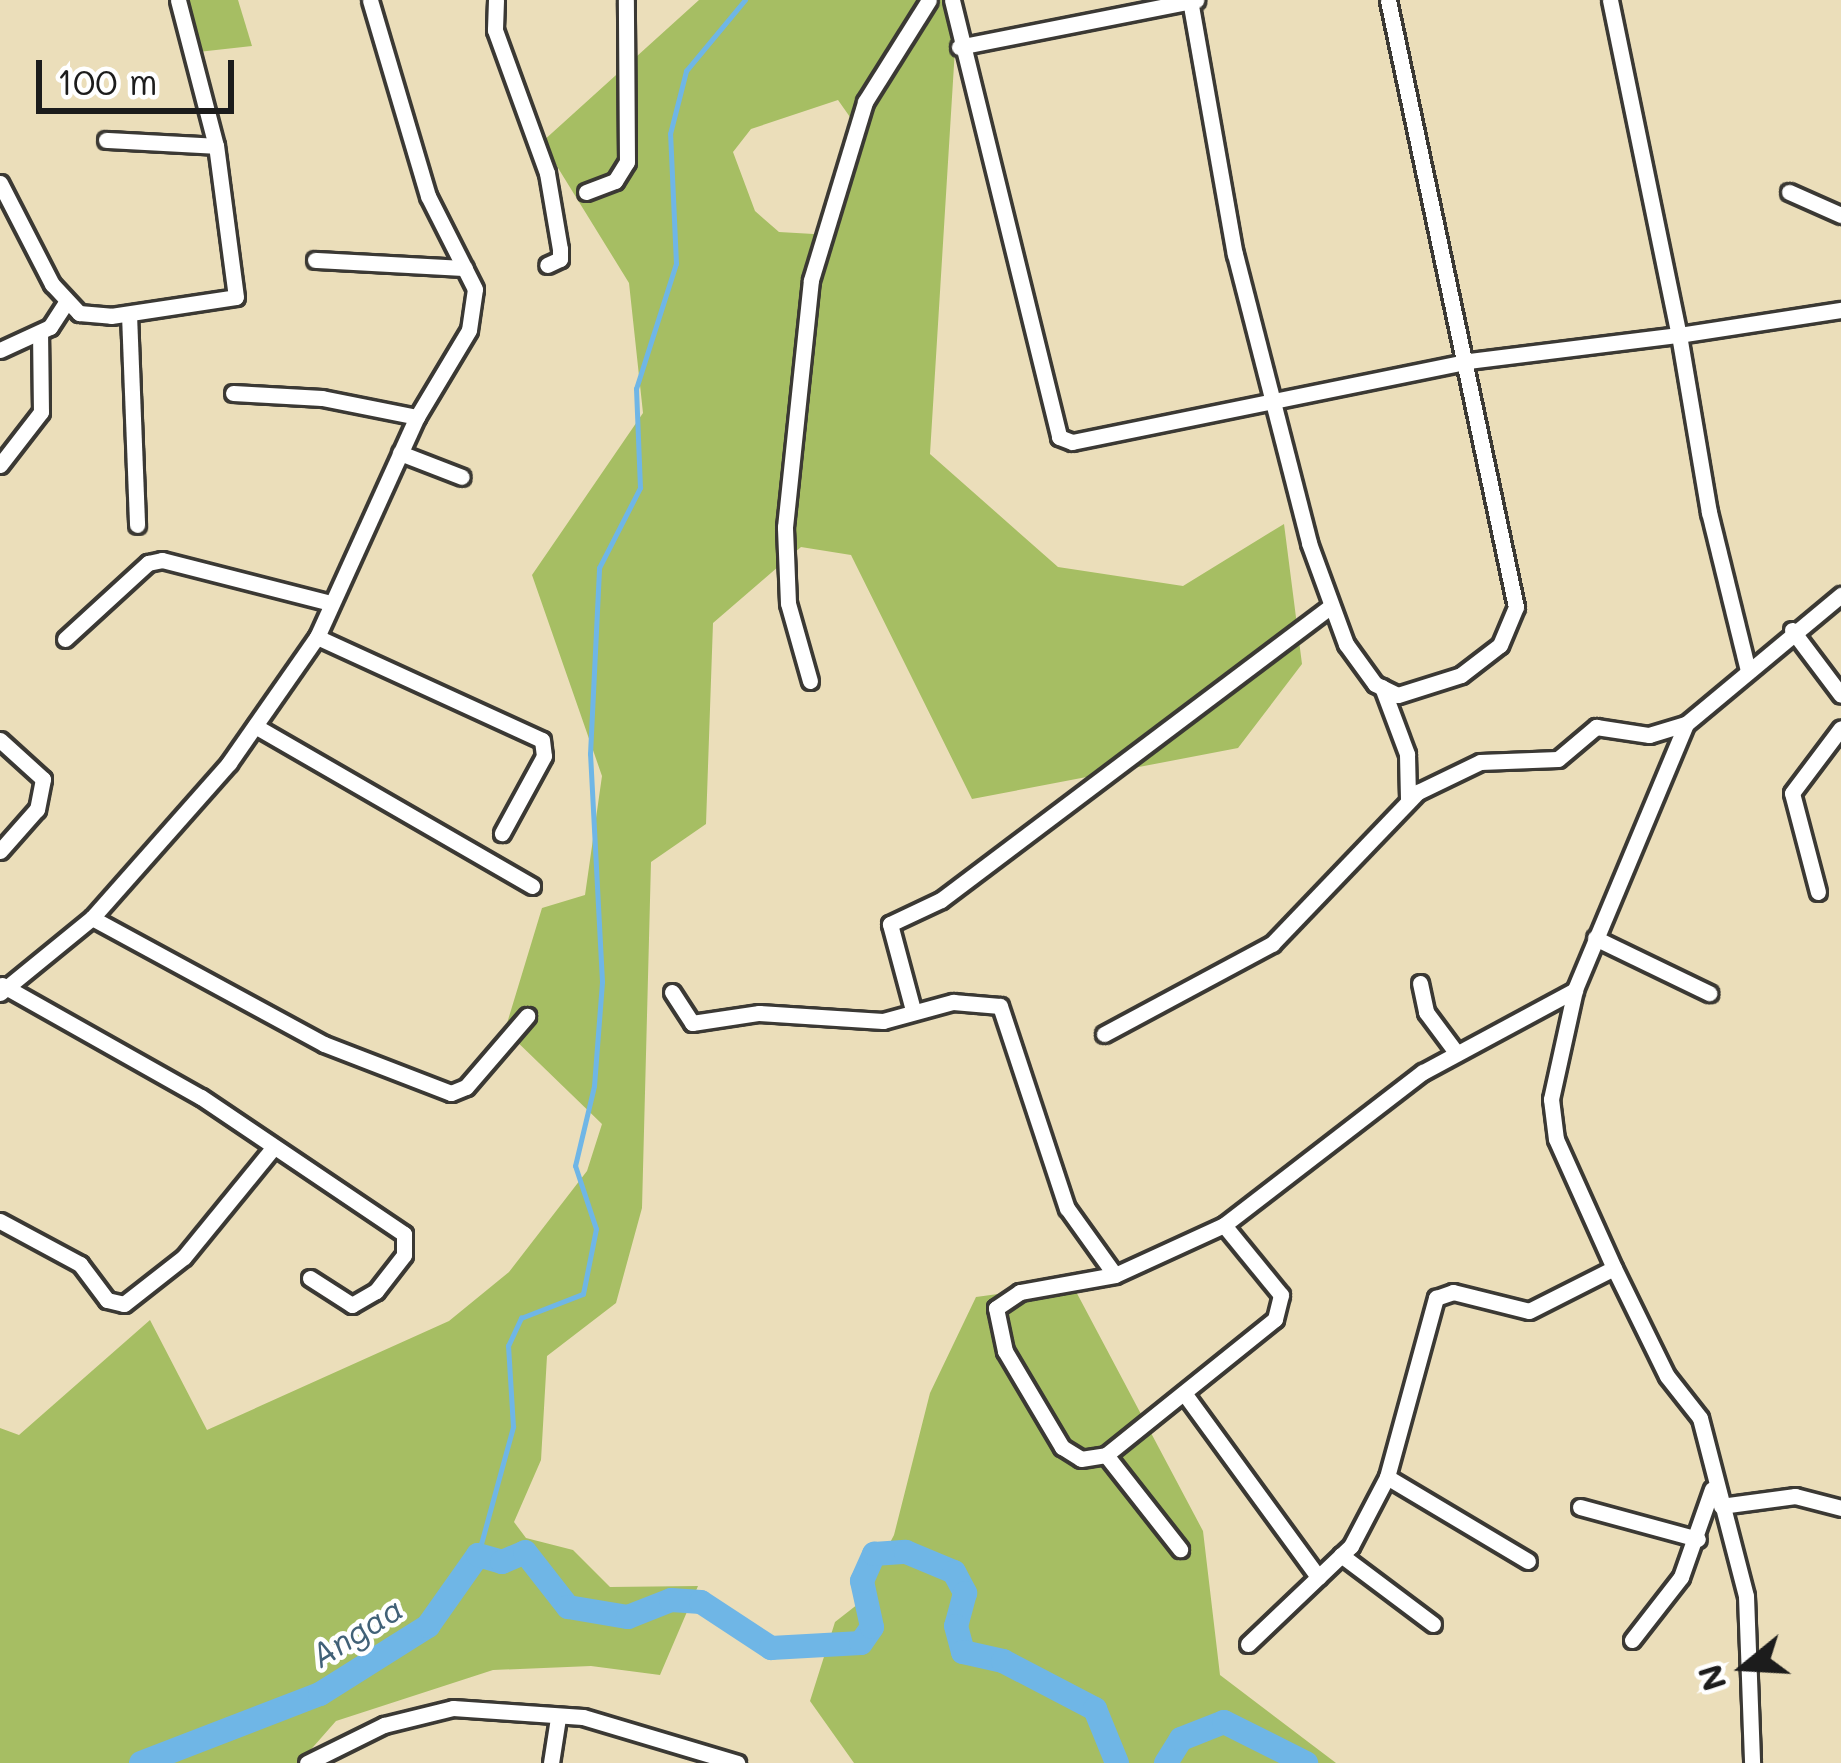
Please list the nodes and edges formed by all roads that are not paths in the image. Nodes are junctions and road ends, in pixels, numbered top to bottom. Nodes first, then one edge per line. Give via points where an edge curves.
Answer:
1 (178, 0) edge
2 (370, 0) edge
3 (496, 0) edge
4 (626, 0) edge
5 (929, 0) edge
6 (952, 0) edge
7 (1388, 0) edge
8 (1610, 0) edge
9 (1192, 1) edge
10 (959, 47) junction
11 (106, 140) dead end
12 (216, 146) junction
13 (0, 183) edge
14 (586, 192) dead end
15 (1789, 192) dead end
16 (1841, 214) edge
17 (315, 260) dead end
18 (547, 266) dead end
19 (465, 268) junction
20 (65, 304) junction
21 (1841, 310) edge
22 (129, 314) junction
23 (40, 333) junction
24 (1679, 335) junction
25 (0, 350) edge
26 (1469, 361) junction
27 (233, 393) dead end
28 (1273, 399) junction
29 (417, 417) junction
30 (400, 453) junction
31 (0, 465) edge
32 (462, 477) dead end
33 (137, 525) dead end
34 (1841, 595) edge
35 (332, 603) junction
36 (1331, 606) junction
37 (1792, 630) junction
38 (317, 637) junction
39 (64, 639) dead end
40 (1748, 671) junction
41 (810, 681) dead end
42 (1382, 687) junction
43 (1841, 695) edge
44 (1686, 724) junction
45 (255, 726) junction
46 (1841, 728) edge
47 (0, 740) edge
48 (1408, 801) junction
49 (502, 833) dead end
50 (0, 851) edge
51 (532, 886) dead end
52 (1818, 892) dead end
53 (92, 918) junction
54 (1594, 938) junction
55 (1420, 983) dead end
56 (1, 988) edge
57 (1575, 990) junction
58 (672, 992) dead end
59 (1709, 993) dead end
60 (913, 1010) junction
61 (527, 1016) dead end
62 (1103, 1034) dead end
63 (1455, 1051) junction
64 (273, 1148) junction
65 (0, 1221) edge
66 (1224, 1225) junction
67 (1614, 1268) junction
68 (1115, 1275) junction
69 (310, 1278) dead end
70 (1184, 1393) junction
71 (1106, 1455) junction
72 (1388, 1477) junction
73 (1713, 1480) junction
74 (1721, 1506) junction
75 (1580, 1507) dead end
76 (1841, 1508) edge
77 (1698, 1539) junction
78 (1180, 1549) dead end
79 (1341, 1556) junction
80 (1528, 1562) dead end
81 (1318, 1577) junction
82 (1433, 1624) dead end
83 (1632, 1640) dead end
84 (1248, 1644) dead end
85 (558, 1718) junction
86 (307, 1763) edge
87 (551, 1763) edge
88 (737, 1763) edge
89 (1752, 1763) edge

1 - 12 street
2 - 19 street via 428,196
3 - 18 street via 495,30 547,173 560,249 560,259
4 - 14 street via 627,162 615,181
5 - 41 street via 865,102 811,280 785,527 788,603
6 - 10 street
7 - 26 street via 1423,186
8 - 24 street
9 - 10 street
9 - 28 street via 1235,254
10 - 28 street via 1059,437 1072,442
11 - 12 street
12 - 22 street via 236,297
13 - 20 street
15 - 16 street
17 - 19 street
19 - 29 street via 476,289 469,330
20 - 22 street via 79,314
20 - 23 street
21 - 24 street
22 - 33 street
23 - 25 street
23 - 31 street via 41,412
24 - 26 street
24 - 40 street via 1709,512
26 - 28 street
26 - 42 street via 1514,627 1461,675 1423,692
27 - 29 street via 322,398
28 - 36 street
29 - 30 street
30 - 32 street
30 - 35 street
34 - 37 street
35 - 38 street
35 - 39 street via 148,562
36 - 42 street via 1361,669
36 - 60 street via 941,900 890,924
37 - 40 street
37 - 43 street
38 - 45 street
38 - 49 street via 542,740 544,756
40 - 44 street
42 - 48 street via 1407,754
44 - 48 street via 1649,735 1596,727 1558,759 1480,762
44 - 54 street
45 - 51 street
45 - 53 street via 172,835
46 - 52 street via 1792,793
47 - 50 street via 43,779 37,809
48 - 62 street via 1272,944
53 - 56 street
53 - 61 street via 324,1043 451,1093 466,1087
54 - 57 street
54 - 59 street
55 - 63 street via 1426,1012
56 - 64 street via 201,1096
57 - 63 street
57 - 67 street via 1551,1099 1556,1139
58 - 60 street via 692,1023 759,1013 883,1021
60 - 68 street via 994,1002 1009,1017 1067,1208
63 - 66 street
64 - 65 street via 184,1257 124,1304 107,1300 69,1256
64 - 69 street via 337,1195 391,1220 408,1243 376,1291 352,1305
66 - 68 street
66 - 70 street via 1281,1295 1282,1307 1270,1326
67 - 72 street via 1529,1311 1453,1292 1436,1298
67 - 73 street via 1667,1376 1700,1418
68 - 71 street via 1020,1292 995,1309 1005,1351 1062,1447 1081,1460
70 - 71 street
70 - 81 street
71 - 78 street
72 - 79 street
72 - 80 street
73 - 74 street
73 - 77 street
74 - 76 street via 1795,1496
74 - 89 street via 1746,1596
75 - 77 street
77 - 83 street via 1663,1606
79 - 81 street
79 - 82 street
81 - 84 street
85 - 86 street via 453,1708 385,1725
85 - 87 street
85 - 88 street via 583,1718

